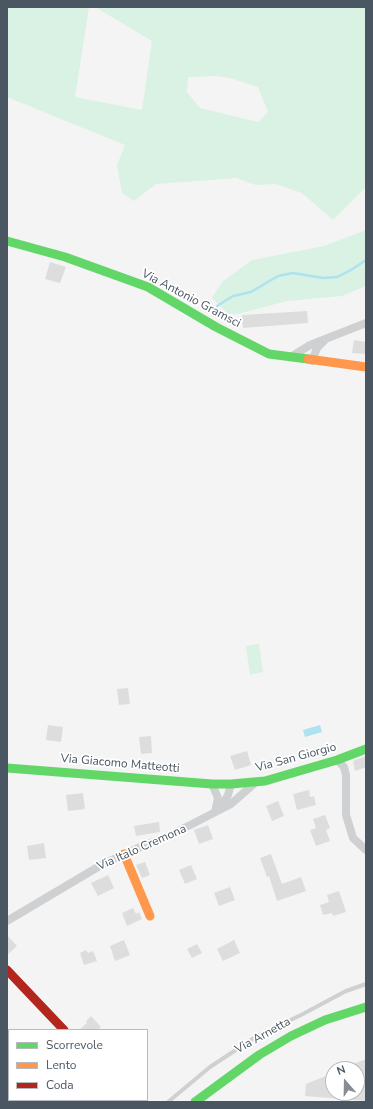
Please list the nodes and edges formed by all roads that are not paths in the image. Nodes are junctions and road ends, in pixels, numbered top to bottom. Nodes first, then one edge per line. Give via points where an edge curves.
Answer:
1 (7, 241) edge
2 (366, 323) edge
3 (326, 340) junction
4 (291, 357) junction
5 (312, 361) junction
6 (366, 367) edge
7 (366, 748) edge
8 (337, 760) junction
9 (7, 768) edge
10 (256, 782) junction
11 (212, 784) junction
12 (231, 784) junction
13 (218, 811) junction
14 (366, 850) edge
15 (124, 854) junction
16 (150, 916) dead end
17 (7, 921) edge
18 (7, 970) edge
19 (366, 984) edge
20 (366, 1007) edge
21 (63, 1029) edge
22 (168, 1102) edge
23 (195, 1102) edge

1 - 4 street, Via Antonio Gramsci via 65,257 148,287 216,327 269,354
2 - 3 street
3 - 4 street via 310,345
3 - 5 street via 317,348
4 - 5 street, Via Antonio Gramsci
5 - 6 street, Via Antonio Gramsci
7 - 8 street, Via San Giorgio
8 - 10 street, Via San Giorgio
8 - 14 street via 344,767 346,775 346,815 353,838
9 - 11 street, Via Giacomo Matteotti
10 - 12 street, Via San Giorgio
10 - 13 street, Via Italo Cremona via 231,804
11 - 12 street, Via Giacomo Matteotti
11 - 13 street via 218,798
12 - 13 street via 228,796
13 - 15 street, Via Italo Cremona via 167,837
15 - 16 street
15 - 17 street, Via Italo Cremona
18 - 21 street
19 - 22 lane, Via Arnetta via 346,991 257,1036 210,1068
20 - 23 street via 325,1020 291,1036 259,1055

